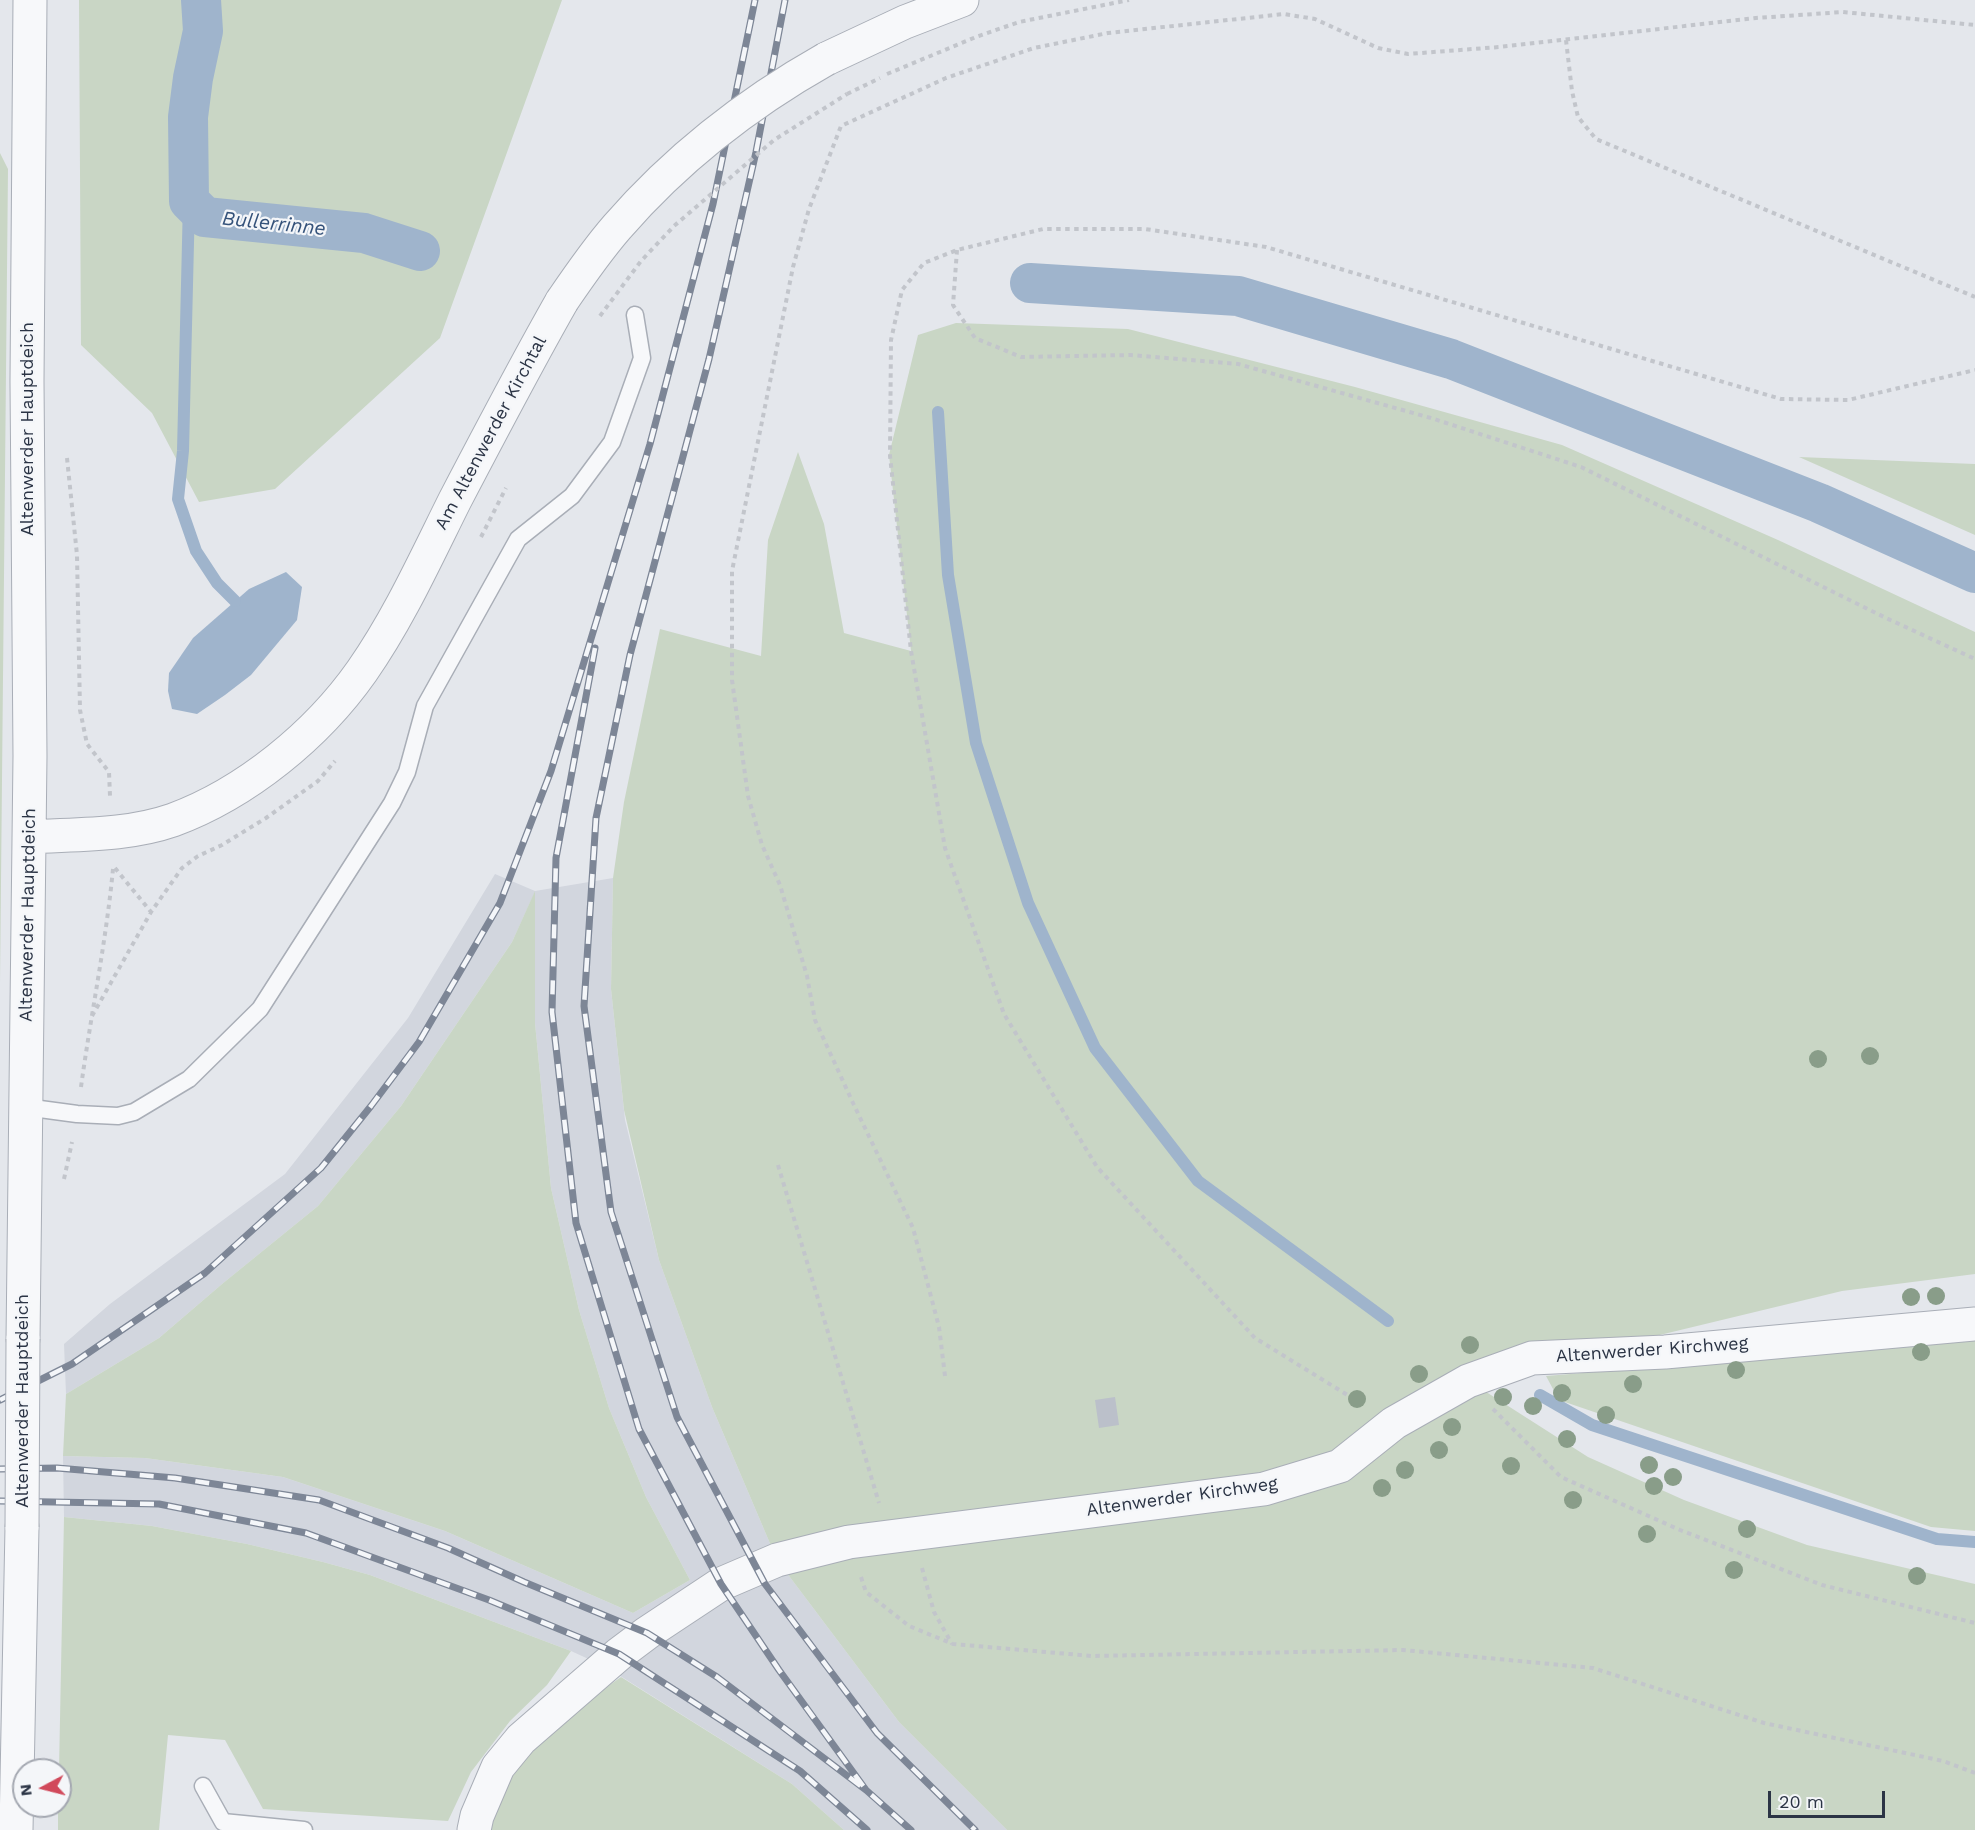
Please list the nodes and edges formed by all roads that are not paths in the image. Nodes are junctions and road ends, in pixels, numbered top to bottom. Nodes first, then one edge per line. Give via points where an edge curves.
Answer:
1 (30, 0) edge
2 (962, 0) edge
3 (636, 315) dead end
4 (29, 837) junction
5 (25, 1107) junction
6 (1975, 1324) edge
7 (202, 1786) dead end
8 (16, 1830) edge
9 (304, 1830) edge
10 (474, 1830) edge

1 - 4 street, Altenwerder Hauptdeich
2 - 4 street, Am Altenwerder Kirchtal, bridge via 826,58 754,103 659,182 616,228 562,300 394,619 362,672 298,743 256,775 201,808 171,820 112,833
3 - 5 lane via 642,358 612,442 572,496 518,539 425,706 407,772 392,803 260,1009 189,1079 134,1112 118,1116
4 - 5 street, Altenwerder Hauptdeich
5 - 8 street, Altenwerder Hauptdeich, bridge
6 - 10 street, Altenwerder Kirchweg via 1665,1352 1532,1358 1468,1381 1394,1423 1340,1466 1263,1489 849,1542 777,1560 721,1584 647,1633 521,1739 498,1767
7 - 9 lane via 223,1822

